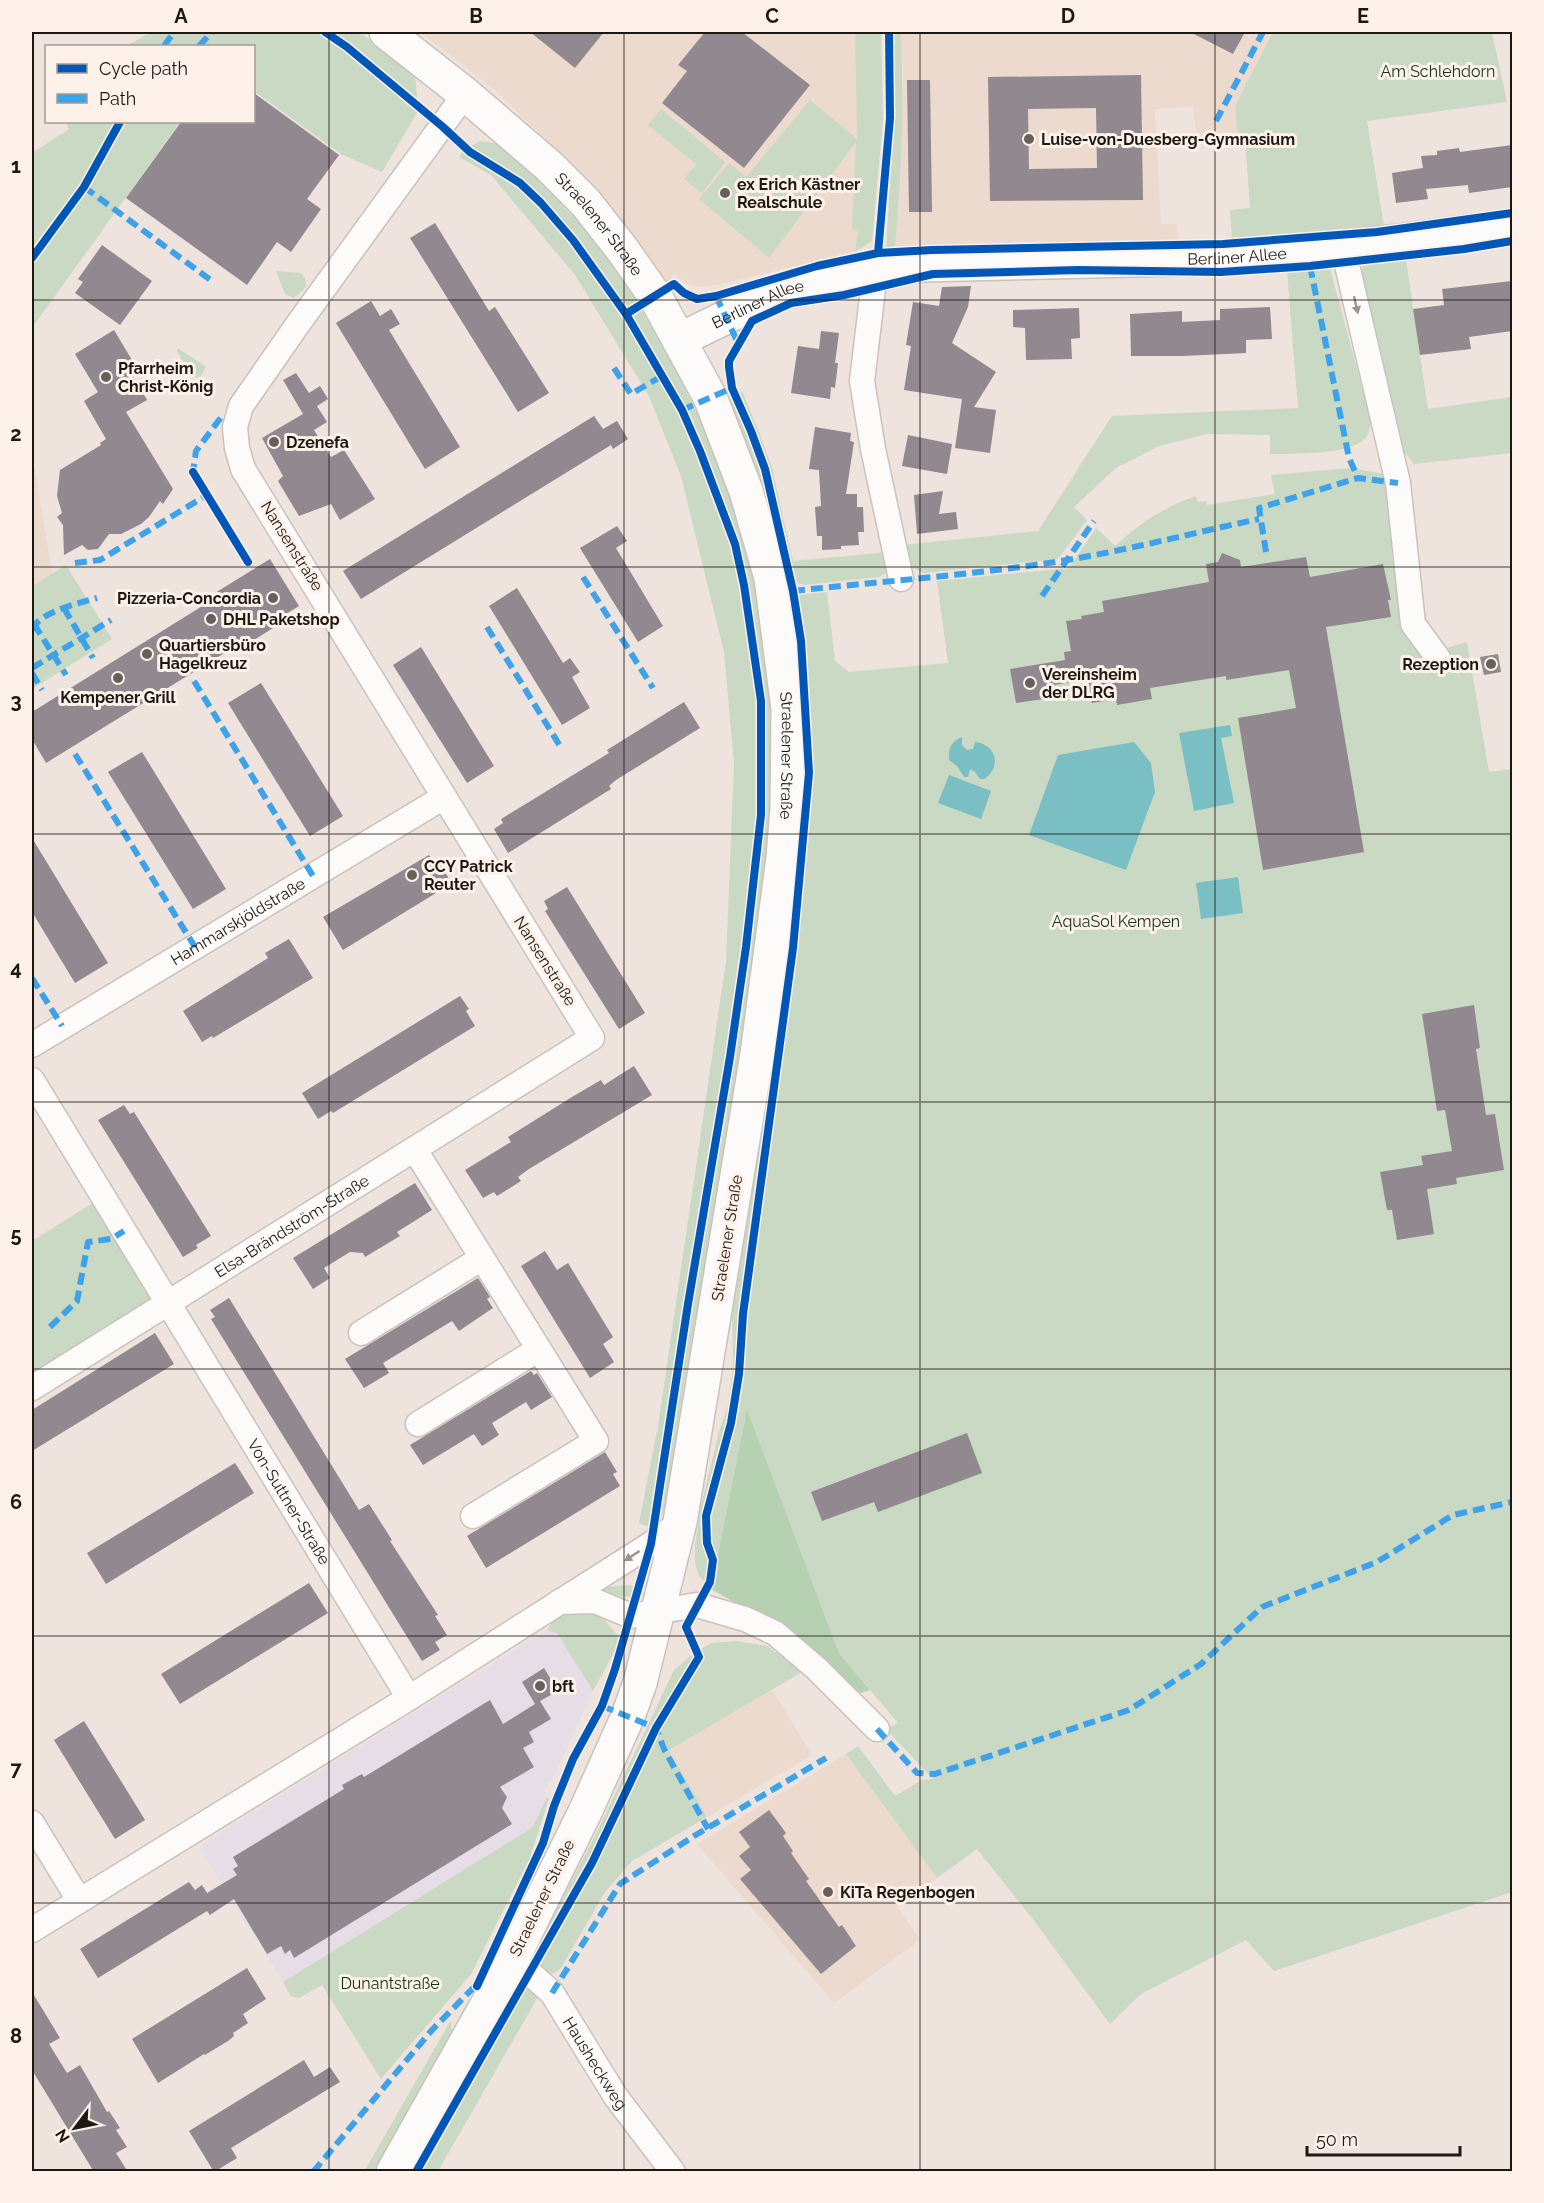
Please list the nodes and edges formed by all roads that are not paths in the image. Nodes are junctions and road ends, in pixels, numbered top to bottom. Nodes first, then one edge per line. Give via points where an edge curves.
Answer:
1 (386, 32) edge
2 (465, 94) junction
3 (1512, 226) edge
4 (1343, 248) junction
5 (877, 271) junction
6 (679, 340) junction
7 (901, 579) dead end
8 (1438, 658) dead end
9 (444, 797) junction
10 (592, 1038) joint
11 (32, 1045) edge
12 (32, 1080) edge
13 (415, 1150) junction
14 (482, 1258) junction
15 (168, 1304) junction
16 (361, 1333) dead end
17 (539, 1349) junction
18 (32, 1388) edge
19 (418, 1424) dead end
20 (473, 1516) dead end
21 (680, 1522) junction
22 (559, 1602) junction
23 (660, 1610) junction
24 (409, 1698) junction
25 (877, 1729) dead end
26 (32, 1823) edge
27 (79, 1900) junction
28 (32, 1930) edge
29 (511, 1962) junction
30 (393, 2172) edge
31 (673, 2172) edge

1 - 2 street, Straelener Straße
2 - 6 street, Straelener Straße via 585,202 655,296
2 - 9 street, Nansenstraße via 241,406 235,427 243,469
3 - 4 street, Berliner Allee
4 - 5 street, Berliner Allee via 1223,258 921,265
4 -> 8 street via 1398,483 1413,624
5 - 6 street, Berliner Allee via 784,289
5 - 7 street via 862,381
6 - 21 street, Straelener Straße via 710,397 746,490 771,578 788,709 787,808 780,881 757,1054
9 - 10 street, Nansenstraße
9 - 11 street, Hammarskjöldstraße
10 - 13 street, Elsa-Brändström-Straße
12 - 15 street, Von-Suttner-Straße
13 - 14 street
13 - 15 street, Elsa-Brändström-Straße
14 - 16 street
14 - 17 street
15 - 18 street
15 - 24 street, Von-Suttner-Straße
17 - 19 street
17 - 20 street via 596,1441
21 -> 22 street
21 - 23 street, Straelener Straße
22 - 23 street via 595,1601 631,1616
22 - 24 street
23 - 25 street via 697,1605 745,1619 775,1633
23 - 29 street, Straelener Straße via 628,1716
24 - 27 street
26 - 27 street
27 - 28 street
29 - 30 street, Straelener Straße
29 - 31 street, Hausheckweg via 552,1993 616,2097

